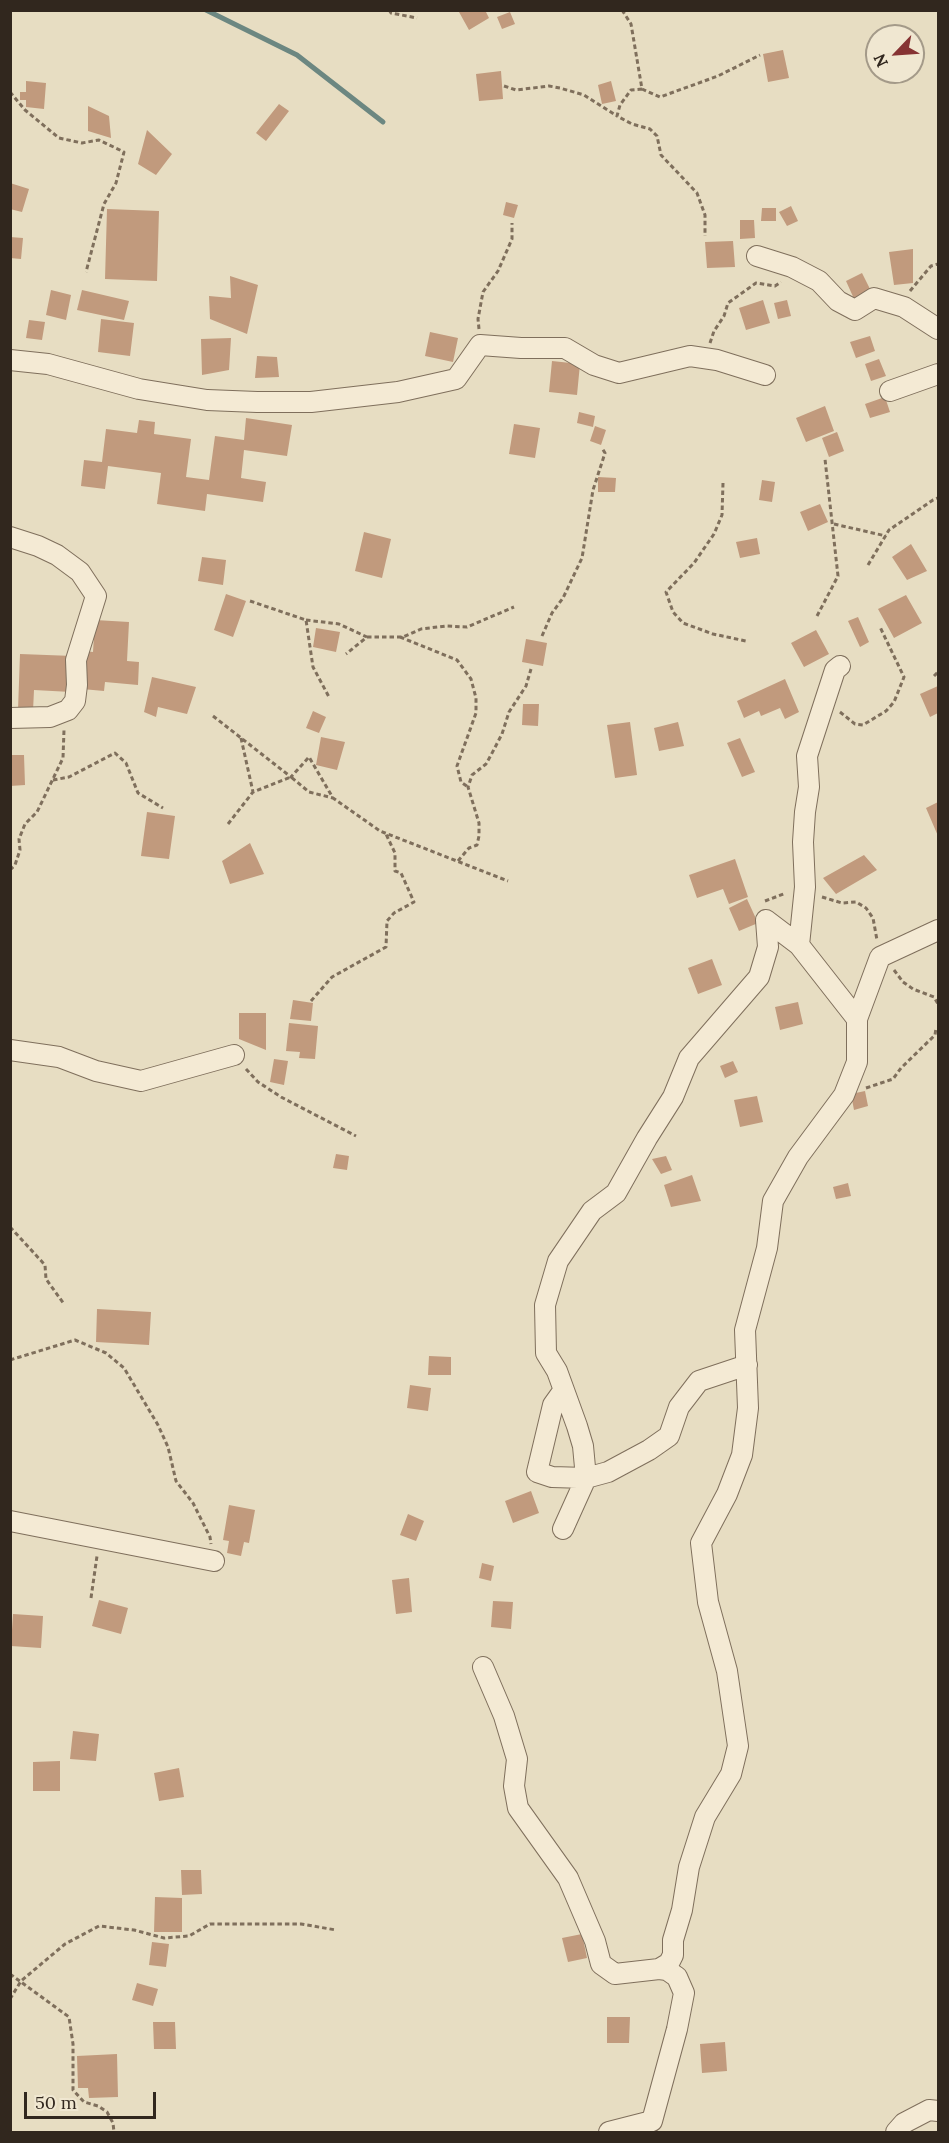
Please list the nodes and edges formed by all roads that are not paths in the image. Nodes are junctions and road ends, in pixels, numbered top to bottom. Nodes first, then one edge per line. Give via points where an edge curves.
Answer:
1 (757, 256) dead end
2 (939, 329) edge
3 (10, 360) edge
4 (939, 374) edge
5 (765, 375) dead end
6 (890, 391) dead end
7 (10, 537) edge
8 (840, 666) dead end
9 (10, 718) edge
10 (939, 930) edge
11 (799, 945) junction
12 (857, 1019) junction
13 (10, 1050) edge
14 (234, 1055) road end
15 (747, 1365) junction
16 (563, 1391) junction
17 (586, 1478) junction
18 (10, 1521) edge
19 (563, 1528) dead end
20 (214, 1561) road end
21 (483, 1667) dead end
22 (659, 1969) junction
23 (939, 2111) edge
24 (609, 2133) edge
25 (896, 2133) edge

1 - 2 street via 819,281 838,301 855,310 874,298 904,307
3 - 5 street via 48,364 139,389 207,400 311,402 398,392 456,379 480,345 565,348 594,365 619,373 690,356
4 - 6 street
7 - 9 street via 57,555 80,572 96,596 76,660 75,701 65,712 50,717
8 - 11 street via 835,670 807,756 809,787
10 - 12 street via 880,957
11 - 12 street
11 - 16 street via 766,920 768,947 759,977 689,1058 673,1097 616,1193 592,1211 558,1261 545,1305 546,1353
12 - 15 street via 857,1062 844,1095 798,1157 773,1201 768,1248 745,1330
13 - 14 street via 59,1058 141,1081
15 - 17 street via 699,1381 679,1407 669,1436 608,1472
15 - 22 street via 748,1408 742,1455 701,1543 708,1602 727,1671 738,1746 731,1774 705,1817 689,1867 673,1954
16 - 17 street via 583,1446
16 - 17 street via 553,1405 537,1472 552,1477
17 - 19 street
18 - 20 street
21 - 22 street via 517,1759 514,1786 519,1808 568,1878 601,1964 615,1974
22 - 24 street via 677,1977 684,1993 652,2121
23 - 25 street via 929,2110 904,2122

